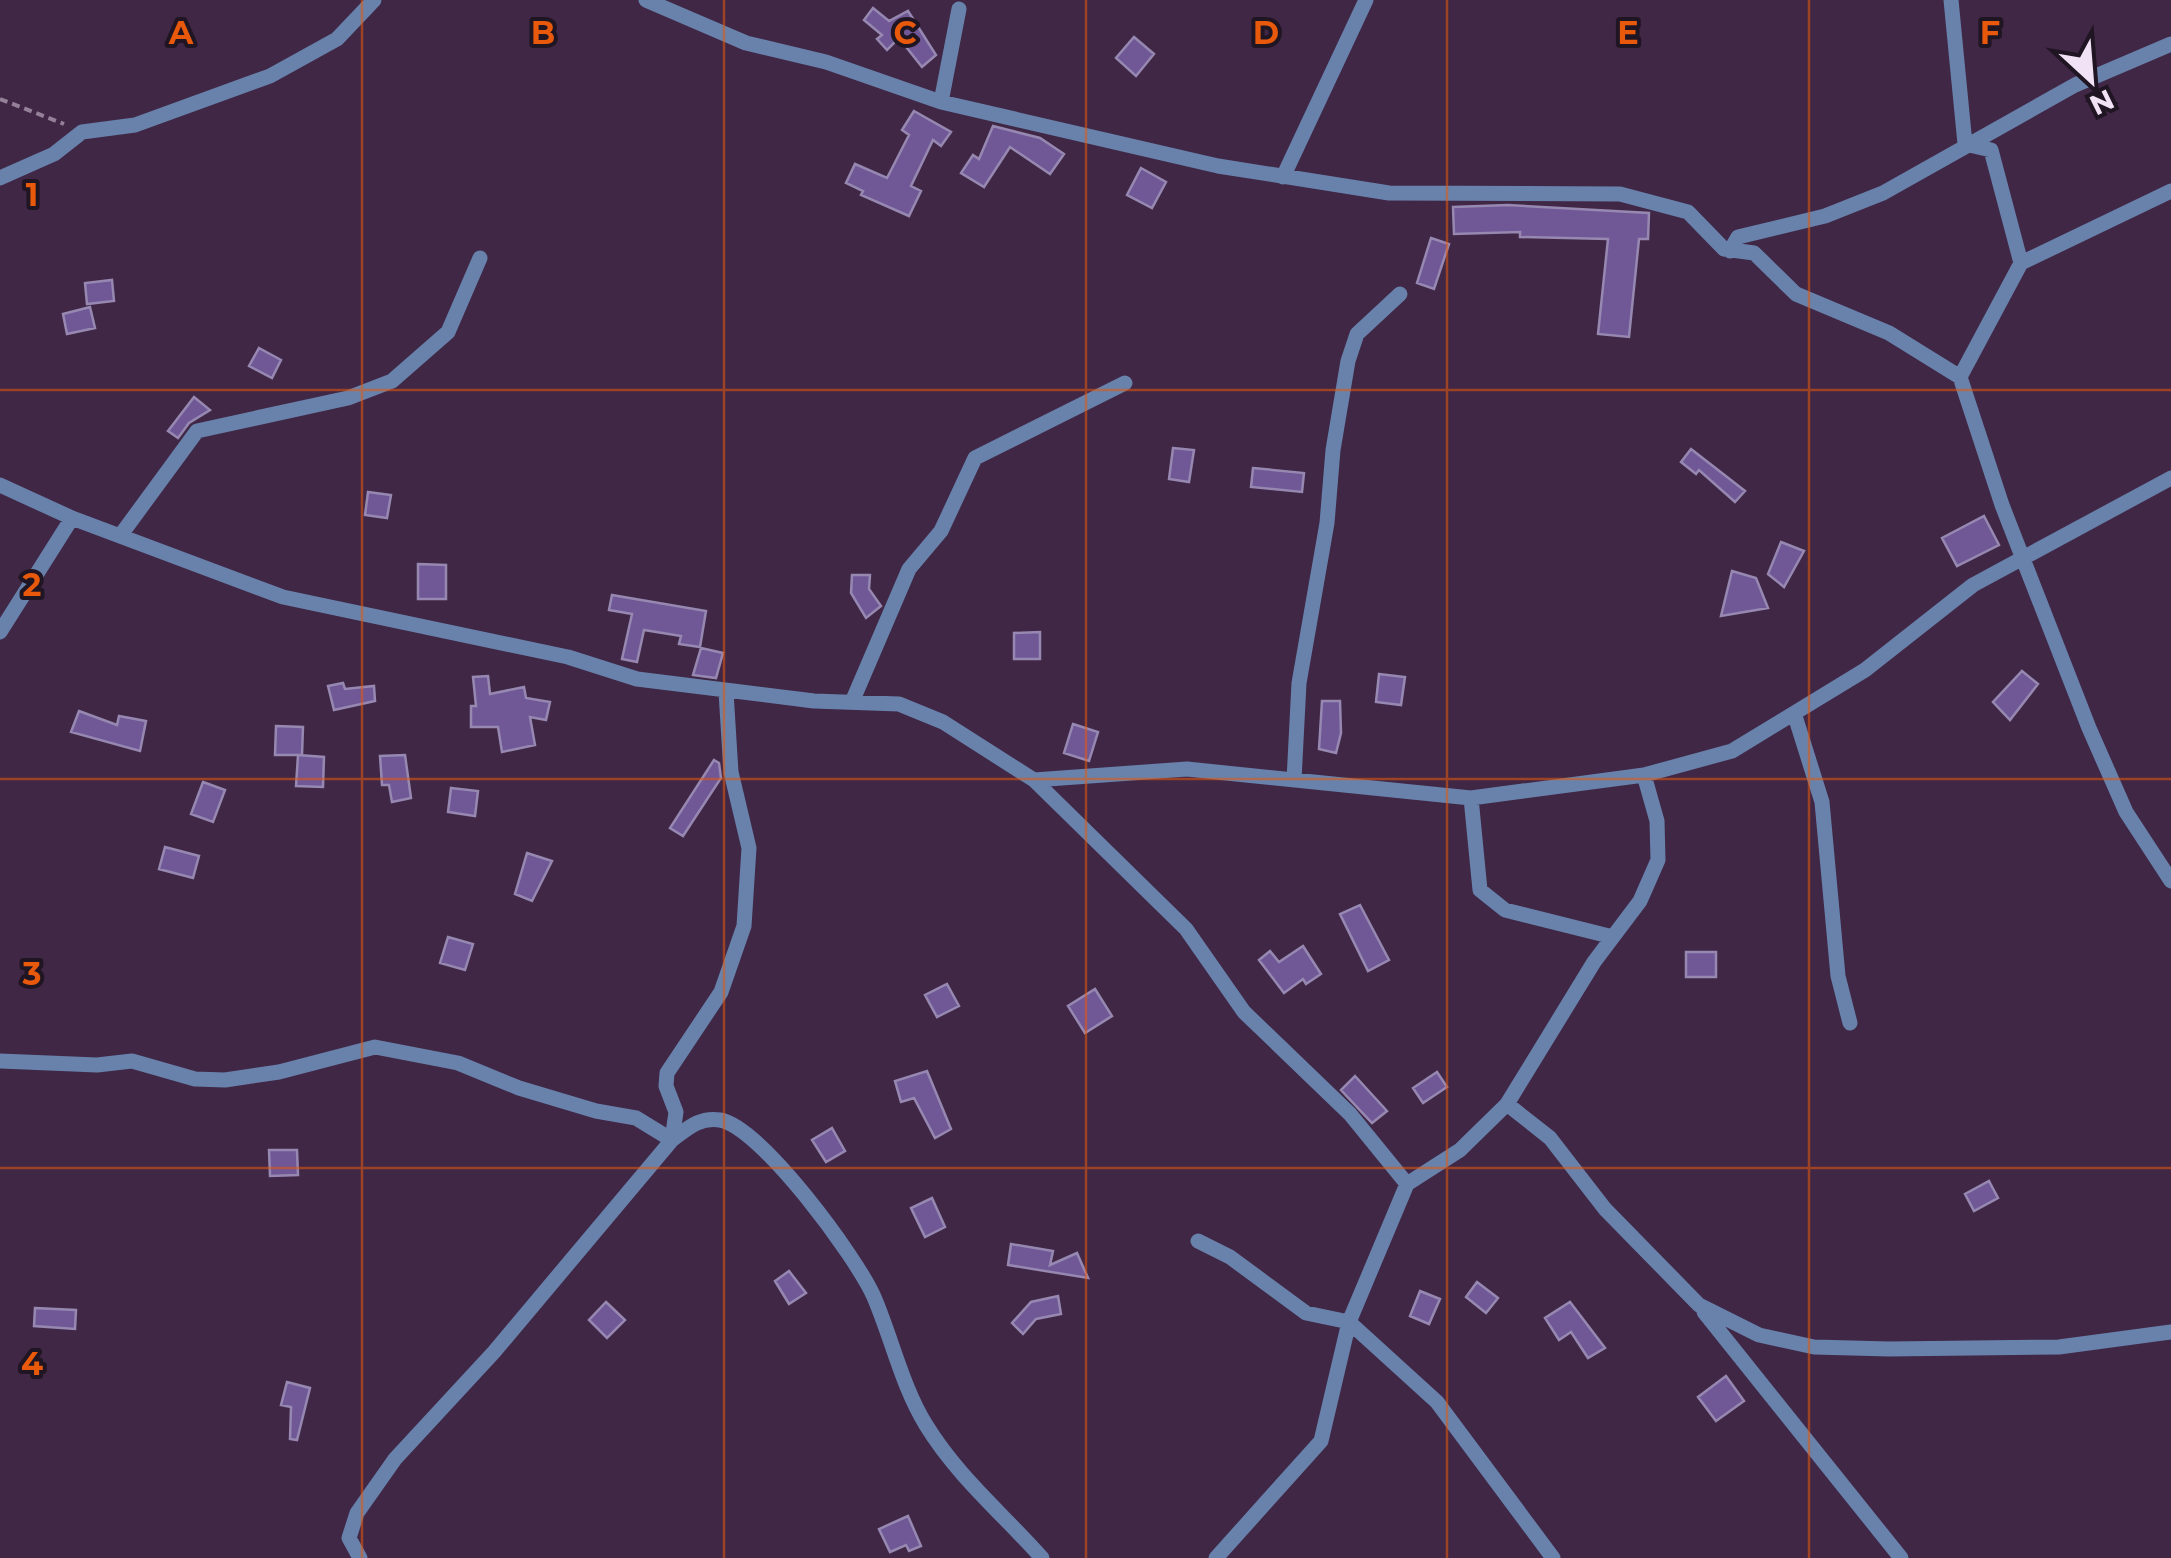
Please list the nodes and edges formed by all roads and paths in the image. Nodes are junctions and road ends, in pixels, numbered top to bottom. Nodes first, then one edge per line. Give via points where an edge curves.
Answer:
1 (374, 0) edge
2 (646, 0) edge
3 (1366, 0) edge
4 (1950, 0) edge
5 (959, 9) dead end
6 (2171, 44) edge
7 (0, 99) edge
8 (941, 102) junction
9 (82, 132) junction
10 (1966, 144) junction
11 (1283, 177) junction
12 (0, 178) edge
13 (2171, 191) edge
14 (1730, 251) junction
15 (480, 258) dead end
16 (2021, 263) junction
17 (1400, 294) dead end
18 (1960, 377) junction
19 (1124, 383) dead end
20 (2171, 478) edge
21 (0, 485) edge
22 (72, 518) junction
23 (120, 536) junction
24 (2021, 556) junction
25 (0, 632) edge
26 (726, 692) junction
27 (852, 702) junction
28 (1795, 716) junction
29 (1644, 775) junction
30 (1034, 780) junction
31 (1294, 780) junction
32 (1472, 798) junction
33 (2171, 882) edge
34 (1613, 937) junction
35 (1850, 1023) dead end
36 (0, 1061) edge
37 (1507, 1104) junction
38 (672, 1140) junction
39 (1407, 1184) junction
40 (1198, 1241) dead end
41 (1699, 1305) junction
42 (1349, 1322) junction
43 (2171, 1332) edge
44 (360, 1558) edge
45 (1042, 1558) edge
46 (1216, 1558) edge
47 (1553, 1558) edge
48 (1902, 1558) edge

1 - 9 street via 337,39 270,76 135,125
2 - 8 street via 746,43
3 - 11 street
4 - 10 street
5 - 8 street
6 - 10 street via 2075,85
7 - 9 path
8 - 11 street
9 - 12 street via 54,154
10 - 14 street via 1883,192 1824,216 1738,237
10 - 16 street via 1991,150
11 - 14 street via 1389,193 1620,194 1688,212
13 - 16 street
14 - 18 street via 1754,254 1796,294 1871,324
15 - 23 street via 448,332 392,381 348,398 197,431
16 - 18 street
17 - 31 street via 1357,334 1348,361 1299,683
18 - 24 street
19 - 27 street via 974,458 942,532 909,569
20 - 24 street
21 - 22 street
22 - 23 street
22 - 25 street
23 - 26 street via 282,597
24 - 28 street
24 - 33 street via 2126,812
26 - 27 street
26 - 38 street via 731,772 749,848 744,926 721,992 668,1073 676,1112
27 - 30 street via 899,704 943,722
28 - 29 street via 1732,751
28 - 35 street via 1822,802 1838,976
29 - 32 street
29 - 34 street via 1657,821 1658,860 1640,902
30 - 31 street via 1144,769
30 - 39 street via 1186,929 1244,1012 1350,1114
31 - 32 street
32 - 34 street via 1480,890 1505,910
34 - 37 street
36 - 38 street via 132,1061 195,1079 225,1080 375,1047 458,1063 534,1093 636,1118
37 - 39 street via 1460,1150
37 - 41 street via 1550,1138 1604,1209
38 - 44 street via 395,1459 357,1513 349,1538
38 - 45 street via 696,1121 721,1120 768,1154 855,1263 922,1419 948,1460
39 - 42 street
40 - 42 street via 1306,1312
41 - 43 street via 1759,1335 1814,1347 2059,1346
41 - 48 street
42 - 46 street via 1321,1441
42 - 47 street via 1437,1402

